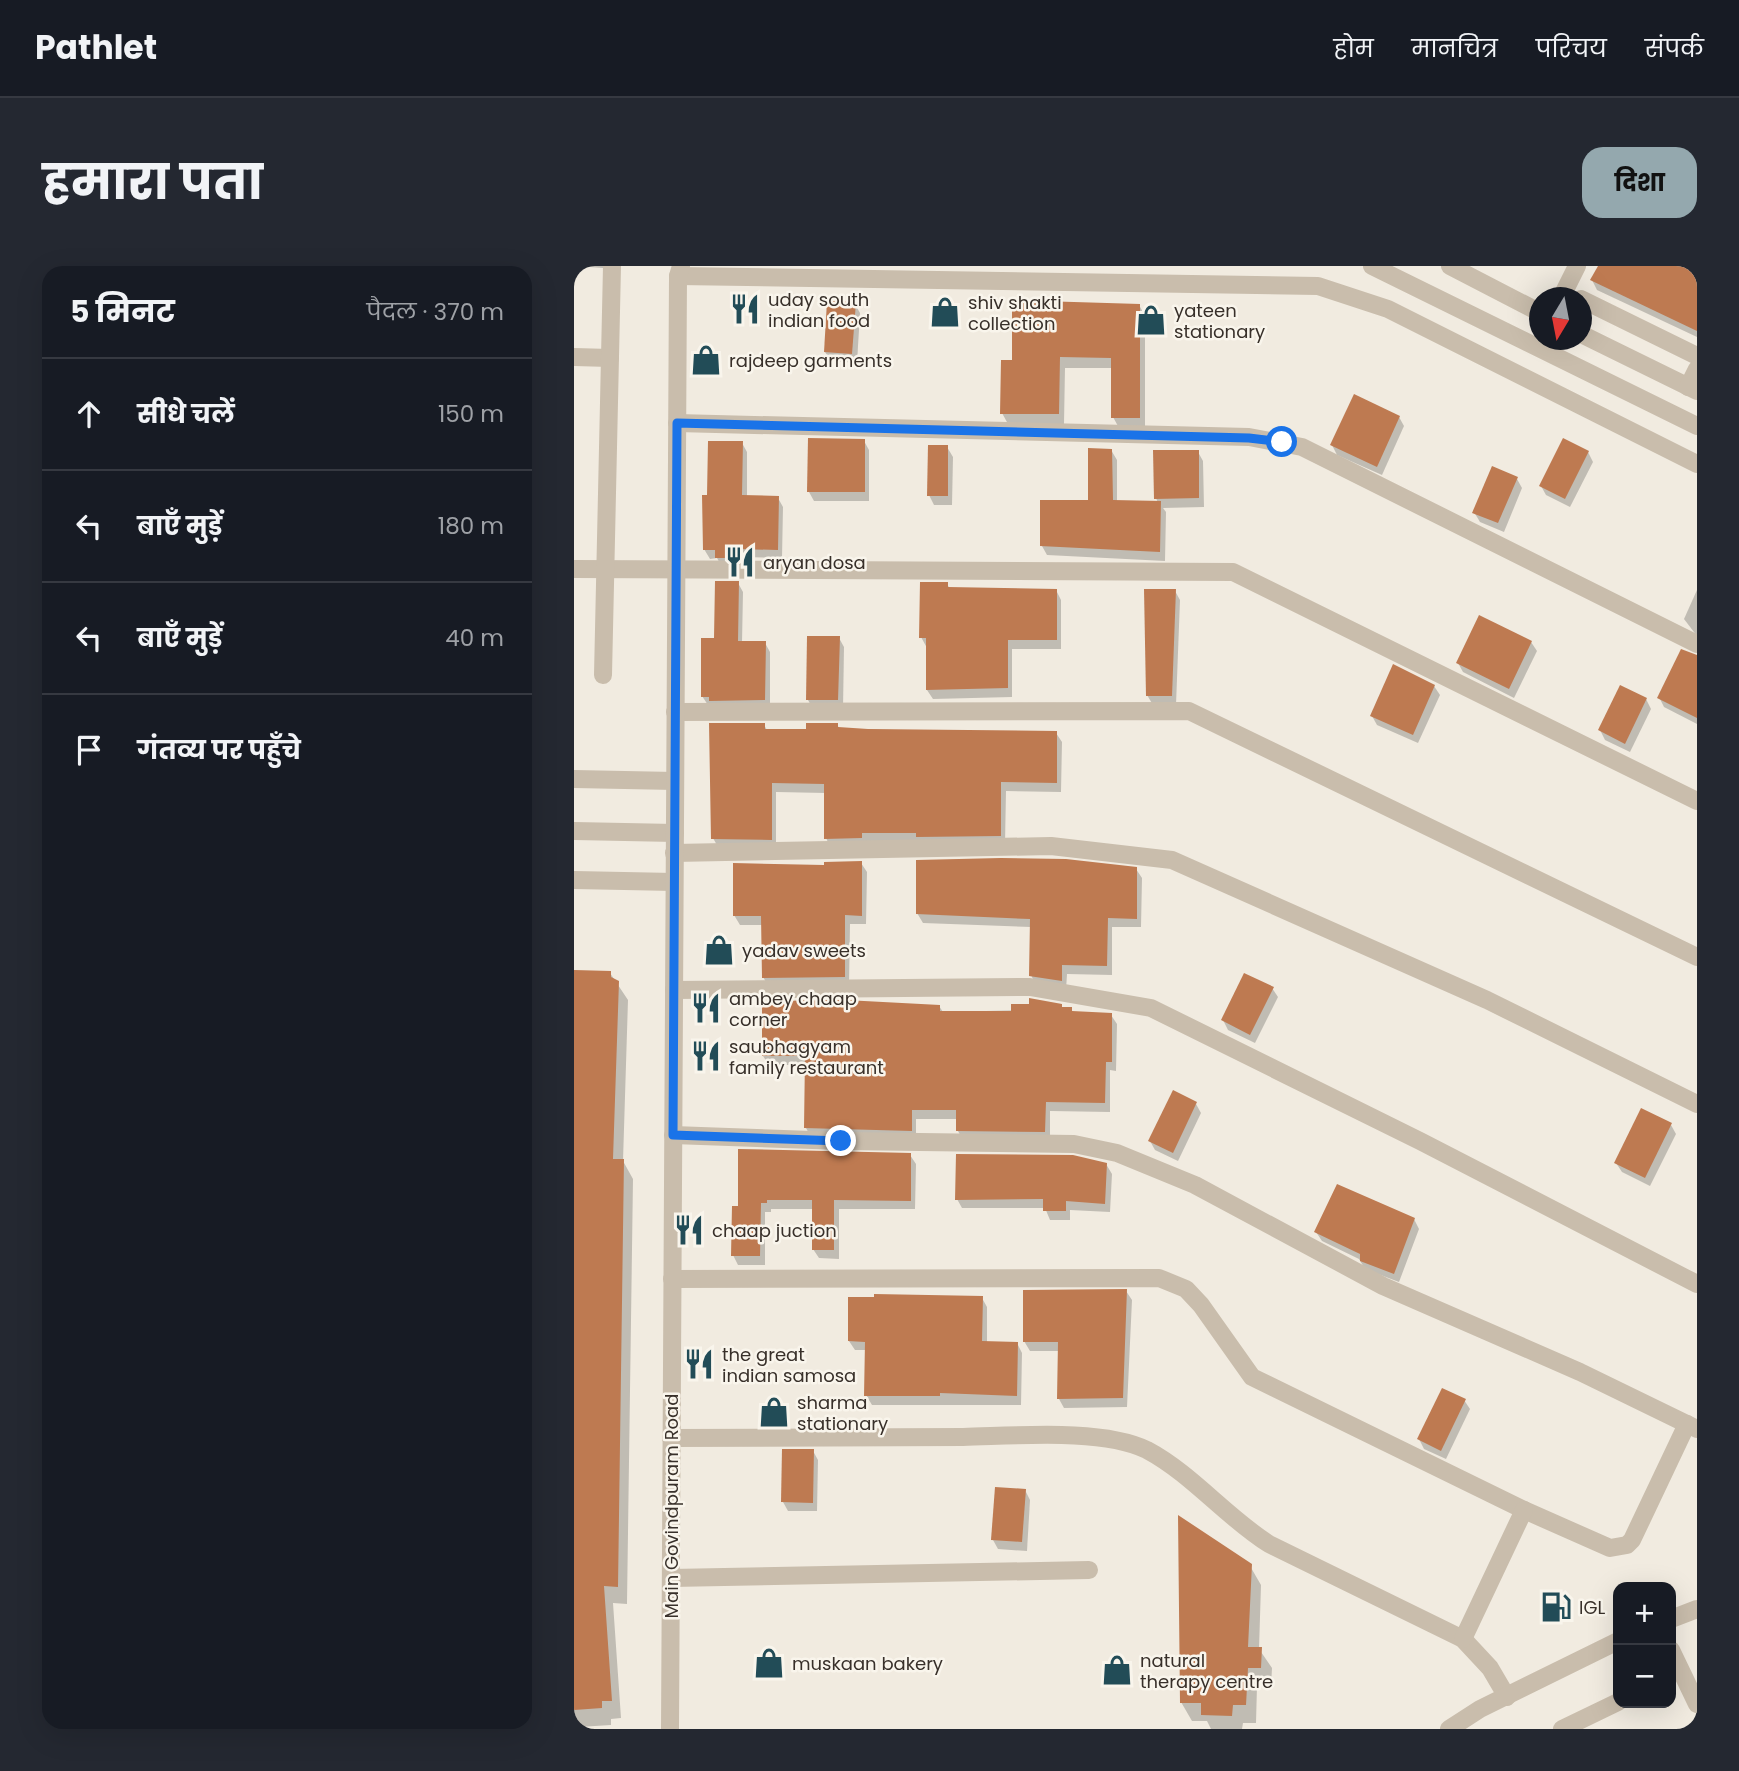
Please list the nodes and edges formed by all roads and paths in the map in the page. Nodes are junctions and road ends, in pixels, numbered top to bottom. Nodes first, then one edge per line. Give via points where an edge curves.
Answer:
1 (612, 266) edge
2 (1372, 266) edge
3 (1450, 266) edge
4 (1577, 266) edge
5 (678, 269) edge
6 (1573, 287) edge
7 (1592, 306) edge
8 (1529, 308) edge
9 (1592, 339) edge
10 (1697, 356) edge
11 (574, 357) edge
12 (610, 358) junction
13 (1697, 369) edge
14 (1693, 389) edge
15 (677, 423) junction
16 (1697, 426) edge
17 (1697, 464) edge
18 (574, 569) edge
19 (607, 569) junction
20 (676, 570) junction
21 (1697, 644) edge
22 (603, 675) dead end
23 (675, 712) junction
24 (574, 779) edge
25 (675, 781) junction
26 (1697, 801) edge
27 (574, 831) edge
28 (675, 833) junction
29 (674, 853) junction
30 (574, 880) edge
31 (674, 881) junction
32 (1697, 957) edge
33 (674, 990) junction
34 (1697, 1104) edge
35 (673, 1135) junction
36 (672, 1279) junction
37 (1697, 1284) edge
38 (1692, 1426) edge
39 (671, 1438) junction
40 (1524, 1510) junction
41 (1089, 1570) dead end
42 (671, 1578) junction
43 (1697, 1609) edge
44 (1676, 1617) edge
45 (1463, 1639) junction
46 (1613, 1644) edge
47 (1683, 1673) edge
48 (1507, 1697) junction
49 (1613, 1704) edge
50 (1697, 1704) edge
51 (670, 1729) edge
52 (1448, 1729) edge
53 (1562, 1729) edge

1 - 12 street
2 - 16 street
3 - 8 street
4 - 6 street
5 - 15 street, Main Govindpuram Road
5 - 17 street via 1318,286 1388,309
7 - 10 street
9 - 14 street
11 - 12 street
12 - 19 street
13 - 14 street
15 - 20 street, Main Govindpuram Road
15 - 21 street via 1282,442 1302,447
18 - 19 street
19 - 20 street
19 - 22 street
20 - 23 street, Main Govindpuram Road
20 - 26 street via 1233,572
23 - 25 street, Main Govindpuram Road
23 - 32 street via 1189,711
24 - 25 street
25 - 28 street, Main Govindpuram Road
27 - 28 street
28 - 29 street, Main Govindpuram Road
29 - 31 street, Main Govindpuram Road
29 - 34 street via 1051,846 1172,860 1488,1000
30 - 31 street
31 - 33 street, Main Govindpuram Road
33 - 35 street, Main Govindpuram Road
33 - 37 street via 1030,987 1152,1008
35 - 36 street, Main Govindpuram Road
35 - 38 street via 1074,1144 1117,1153 1195,1185 1383,1286
36 - 39 street, Main Govindpuram Road
36 - 40 street via 1159,1278 1186,1289 1252,1377
38 - 40 street via 1627,1545 1610,1548
39 - 42 street, Main Govindpuram Road
39 - 45 street via 1114,1439 1147,1450 1269,1544
40 - 45 street
41 - 42 street
42 - 51 street, Main Govindpuram Road
43 - 44 street
45 - 48 street via 1490,1668
46 - 48 street
47 - 50 street
48 - 52 street
49 - 53 street

